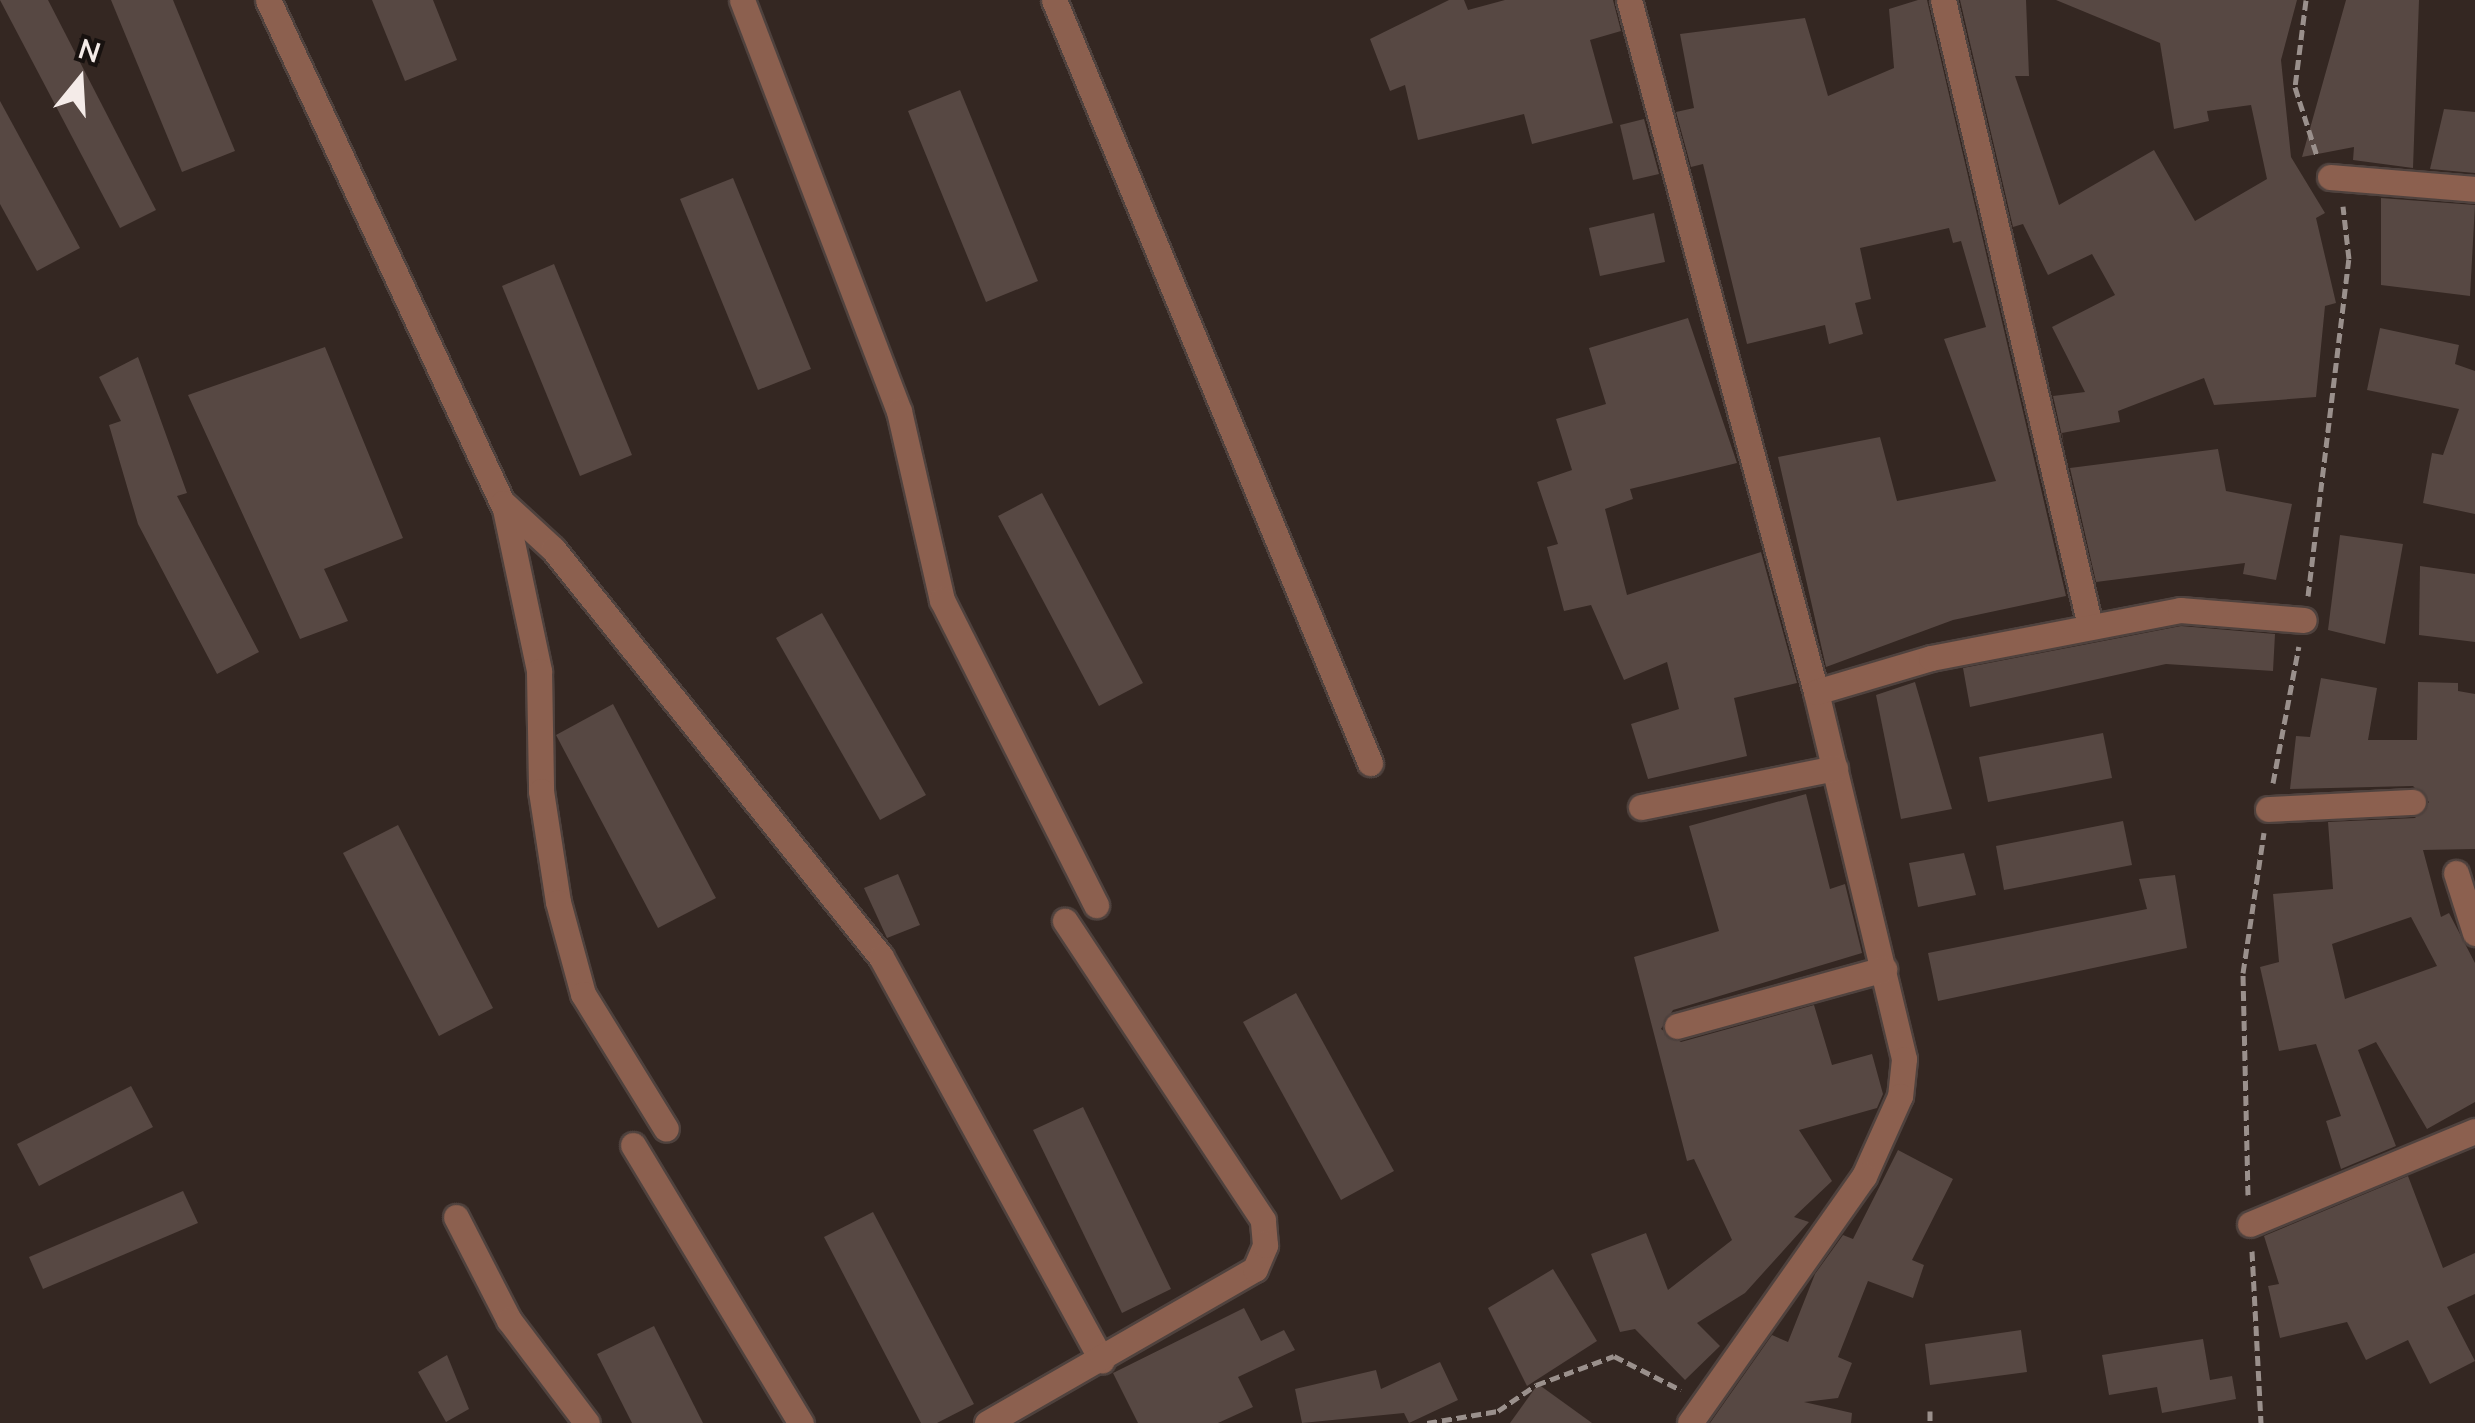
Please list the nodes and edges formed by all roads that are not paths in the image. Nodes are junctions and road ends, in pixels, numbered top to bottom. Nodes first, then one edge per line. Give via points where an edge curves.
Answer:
1 (268, 0) edge
2 (742, 0) edge
3 (1054, 0) edge
4 (1628, 0) edge
5 (1943, 0) edge
6 (2330, 178) road end
7 (2475, 189) edge
8 (503, 503) junction
9 (2304, 620) road end
10 (2090, 626) junction
11 (1816, 692) junction
12 (1370, 763) dead end
13 (1835, 768) junction
14 (2413, 802) dead end
15 (1642, 807) dead end
16 (2268, 809) road end
17 (2456, 874) dead end
18 (1096, 905) dead end
19 (1065, 921) dead end
20 (2475, 933) edge
21 (1884, 968) junction
22 (1676, 1026) dead end
23 (666, 1129) dead end
24 (2475, 1131) edge
25 (633, 1145) dead end
26 (456, 1216) dead end
27 (2250, 1224) road end
28 (1102, 1360) junction
29 (1696, 1414) edge
30 (587, 1423) edge
31 (801, 1423) edge
32 (987, 1423) edge

1 - 8 street
2 - 18 street via 899,411 942,600
3 - 12 street
4 - 11 street
5 - 10 street
6 - 7 street
8 - 23 street via 536,653 558,902 583,994
8 - 28 street via 554,548 881,958
9 - 10 street via 2180,610
10 - 11 street
11 - 13 street
13 - 15 street
13 - 21 street
14 - 16 street
17 - 20 street
19 - 28 street via 1264,1232 1256,1269
21 - 22 street
21 - 29 street via 1904,1059 1886,1133
24 - 27 street
25 - 31 street
26 - 30 street via 509,1320
28 - 32 street

